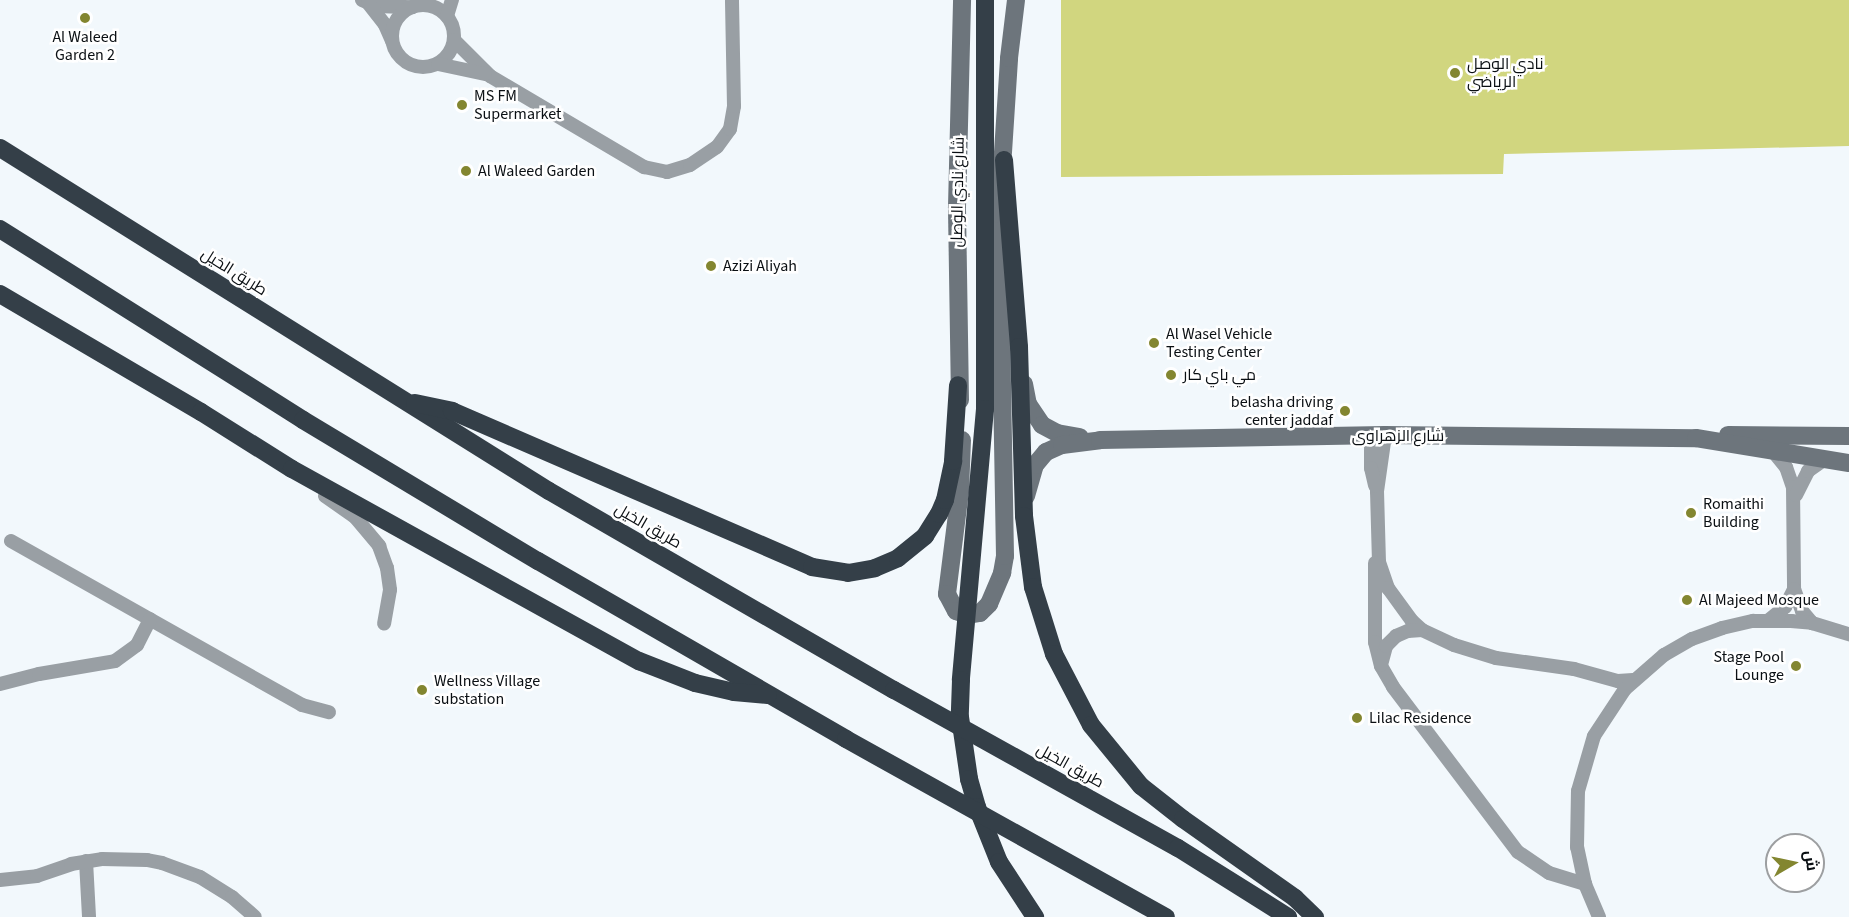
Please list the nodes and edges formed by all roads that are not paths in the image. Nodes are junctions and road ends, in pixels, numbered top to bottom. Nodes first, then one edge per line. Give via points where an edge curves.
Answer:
1 (452, 0) edge
2 (732, 0) edge
3 (952, 0) edge
4 (962, 0) edge
5 (986, 0) edge
6 (1010, 0) edge
7 (1016, 0) edge
8 (365, 2) edge
9 (417, 4) edge
10 (447, 16) junction
11 (1014, 19) junction
12 (961, 29) junction
13 (454, 40) junction
14 (392, 41) junction
15 (438, 64) junction
16 (490, 76) junction
17 (0, 148) edge
18 (1004, 160) junction
19 (0, 229) edge
20 (0, 294) edge
21 (1020, 347) junction
22 (958, 385) junction
23 (408, 403) junction
24 (1378, 436) junction
25 (1849, 436) edge
26 (1696, 438) junction
27 (1100, 440) junction
28 (1772, 450) junction
29 (1824, 460) junction
30 (1849, 463) edge
31 (292, 469) junction
32 (1795, 497) junction
33 (1024, 516) junction
34 (11, 541) dead end
35 (1377, 549) junction
36 (1794, 589) junction
37 (150, 619) junction
38 (1770, 620) junction
39 (384, 623) dead end
40 (1812, 623) junction
41 (1422, 630) junction
42 (1849, 634) edge
43 (1381, 666) junction
44 (1633, 680) junction
45 (0, 684) edge
46 (774, 696) junction
47 (329, 712) dead end
48 (86, 861) junction
49 (0, 880) edge
50 (1585, 884) junction
51 (1033, 914) edge
52 (88, 917) edge
53 (255, 917) edge
54 (1166, 917) edge
55 (1288, 917) edge
56 (1315, 917) edge
57 (1599, 917) edge

1 - 10 street
2 - 16 street via 734,106 730,129 717,147 679,170 667,172 644,167
3 - 12 street
4 - 12 street, شارع نادي الوصل
5 - 51 highway via 986,409 961,680 963,746 987,835 999,862
6 - 11 street
7 - 11 street
8 - 9 street via 384,7
8 - 14 street via 380,17
9 - 10 street via 436,8
9 - 14 street via 396,21
10 - 13 street
11 - 18 street
12 - 22 street, شارع نادي الوصل
13 - 15 street via 449,54
13 - 16 street
14 - 15 street via 398,56 407,63 420,68
15 - 16 street
17 - 23 highway, طريق الخيل
18 - 21 highway
18 - 22 street, شارع نادي الوصل via 999,241 1005,556 988,604 974,615 956,611 947,594 962,458
19 - 46 highway via 303,420
20 - 31 highway
21 - 27 street, شارع الزهراوى via 1026,396 1036,419 1057,434
21 - 33 highway
22 - 23 highway via 953,461 939,514 925,536 898,558 848,573 812,567 452,411
23 - 55 highway, طريق الخيل via 549,491 1178,848
24 - 26 street, شارع الزهراوى
24 - 27 street, شارع الزهراوى
24 - 35 street
25 - 26 street, شارع الزهراوى
26 - 28 street, شارع الزهراوى
27 - 33 street, شارع الزهراوى via 1062,445 1040,458 1028,489
28 - 29 street, شارع الزهراوى
28 - 32 street via 1786,467
29 - 30 street, شارع الزهراوى
29 - 32 street via 1802,479
31 - 39 street via 294,475 355,517 373,536 389,579
31 - 46 highway via 657,669 714,688
32 - 36 street
33 - 56 highway via 1033,587 1045,632 1064,679 1091,725 1146,790 1295,898
34 - 37 street
35 - 41 street via 1382,576 1391,594
35 - 43 street via 1373,612
36 - 38 street via 1785,607
36 - 40 street via 1802,611
37 - 45 street via 137,645 115,662
37 - 47 street via 302,705
38 - 40 street
38 - 44 street via 1722,628 1692,639
40 - 42 street
41 - 43 street via 1396,636 1383,652
41 - 44 street via 1496,658 1574,669 1617,681
43 - 50 street via 1518,852 1549,873
44 - 50 street via 1603,719 1582,772 1576,828
46 - 54 highway
48 - 49 street via 37,876
48 - 52 street
48 - 53 street via 117,858 162,863 216,887
50 - 57 street

